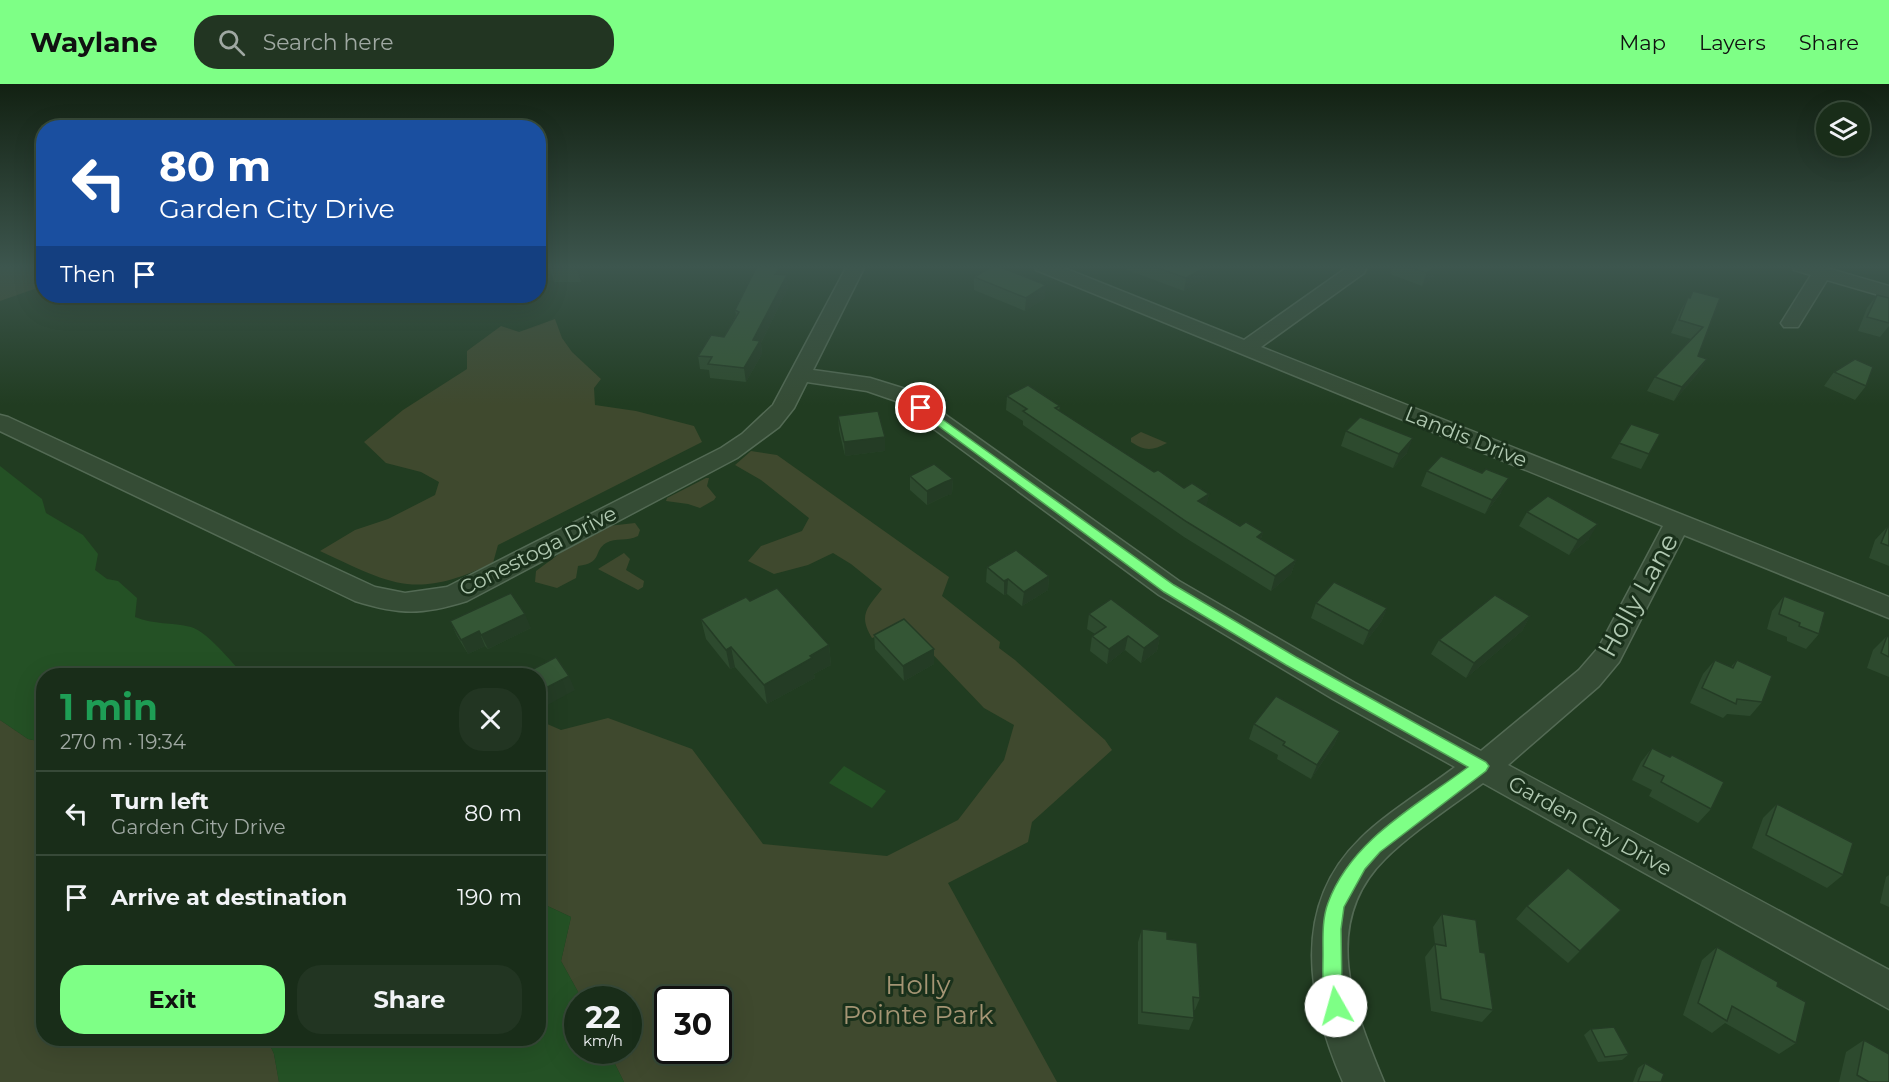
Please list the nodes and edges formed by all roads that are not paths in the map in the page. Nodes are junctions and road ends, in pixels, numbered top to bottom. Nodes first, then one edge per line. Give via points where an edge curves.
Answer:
1 (832, 313) edge
2 (1158, 313) edge
3 (1296, 313) edge
4 (1796, 313) edge
5 (1791, 323) dead end
6 (1246, 348) junction
7 (801, 375) junction
8 (0, 422) edge
9 (1678, 522) junction
10 (1889, 608) edge
11 (1481, 766) junction
12 (1889, 990) edge
13 (1364, 1082) edge

1 - 7 street, Conestoga Drive
2 - 6 street, Landis Drive
3 - 6 street
4 - 5 street
6 - 9 street, Landis Drive
7 - 8 street, Conestoga Drive via 771,422 729,453 485,581 457,594 422,602 387,601 365,594
7 - 11 street, Garden City Drive via 870,385 904,396 1169,588
9 - 10 street, Landis Drive
9 - 11 street, Holly Lane via 1609,654 1589,678
11 - 12 street, Garden City Drive
11 - 13 street, Holly Lane via 1374,847 1358,864 1336,905 1332,929 1333,992

